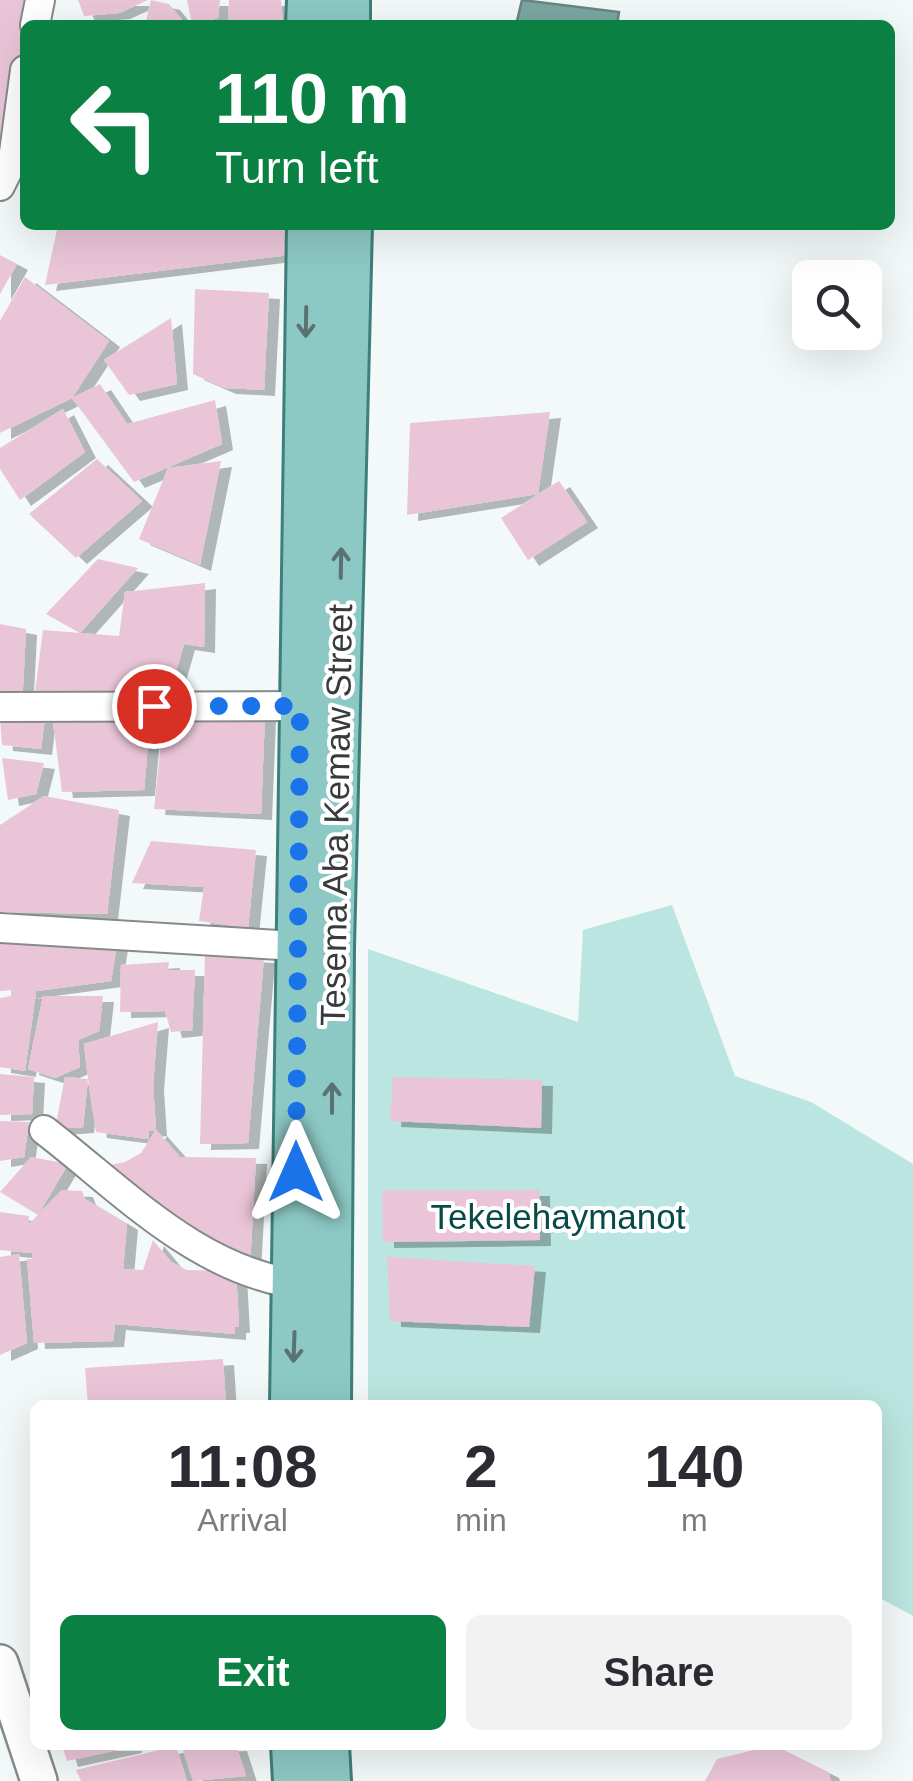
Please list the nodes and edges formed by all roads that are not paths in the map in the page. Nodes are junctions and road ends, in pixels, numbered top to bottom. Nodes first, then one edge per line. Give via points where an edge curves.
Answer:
1 (20, 108) edge
2 (0, 186) edge
3 (308, 230) edge
4 (350, 230) edge
5 (300, 706) junction
6 (0, 707) edge
7 (0, 928) edge
8 (314, 947) junction
9 (44, 1130) dead end
10 (315, 1286) junction
11 (293, 1400) edge
12 (328, 1400) edge
13 (0, 1663) edge
14 (39, 1781) edge

1 - 2 street via 13,160
3 -> 5 main road, Tesema Aba Kemaw Street
8 -> 4 main road, Tesema Aba Kemaw Street
5 - 6 street
5 - 8 main road, Tesema Aba Kemaw Street
7 - 8 street
8 - 10 main road, Tesema Aba Kemaw Street
9 - 10 street via 186,1242 236,1271
10 -> 11 main road, Tesema Aba Kemaw Street
10 - 12 main road, Tesema Aba Kemaw Street
13 - 14 street

